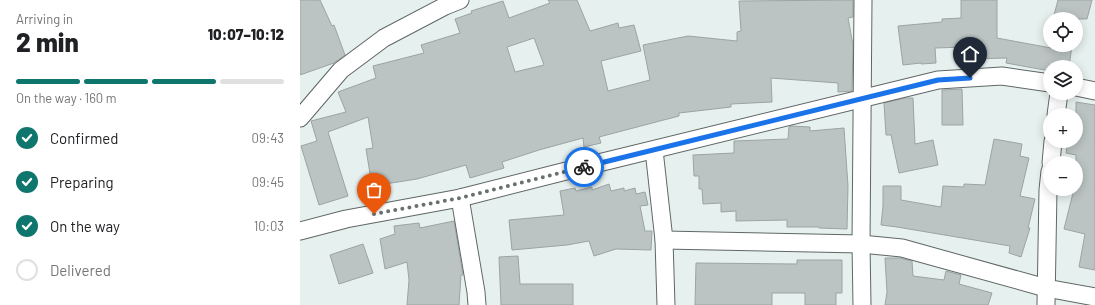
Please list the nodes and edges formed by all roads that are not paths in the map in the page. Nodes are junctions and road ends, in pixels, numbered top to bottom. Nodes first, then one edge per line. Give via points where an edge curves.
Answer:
1 (460, 0) edge
2 (863, 0) edge
3 (1043, 82) edge
4 (1083, 88) edge
5 (1095, 91) edge
6 (862, 100) junction
7 (300, 118) edge
8 (654, 150) junction
9 (1048, 196) edge
10 (460, 198) junction
11 (300, 231) edge
12 (664, 240) junction
13 (860, 244) junction
14 (1046, 297) edge
15 (1095, 297) edge
16 (477, 305) edge
17 (666, 305) edge
18 (862, 305) edge

1 - 7 street via 384,38 341,70
2 - 6 street
3 - 6 street via 1002,76 938,80
4 - 5 street
6 - 8 street
6 - 13 street
8 - 10 street
8 - 12 street
9 - 14 street
10 - 11 street via 346,219
10 - 16 street
12 - 13 street
12 - 17 street
13 - 14 street via 902,248
13 - 18 street
14 - 15 street

